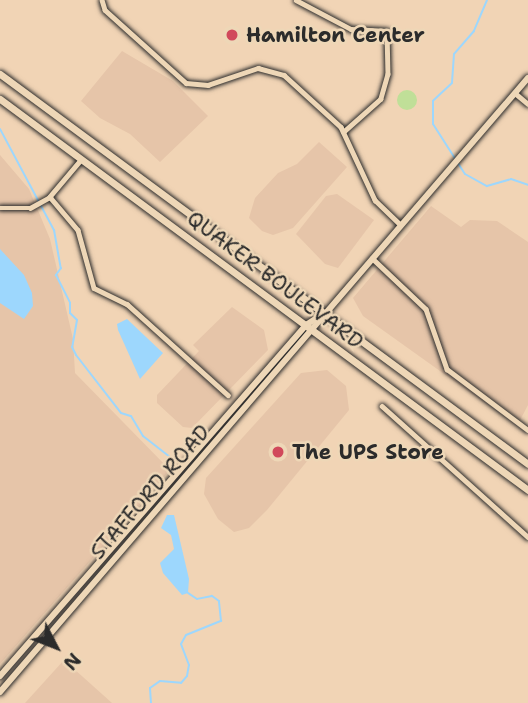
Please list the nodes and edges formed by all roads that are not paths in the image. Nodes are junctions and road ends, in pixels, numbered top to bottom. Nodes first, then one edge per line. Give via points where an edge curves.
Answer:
1 (102, 0) edge
2 (296, 0) edge
3 (0, 74) edge
4 (528, 78) edge
5 (515, 93) junction
6 (0, 99) edge
7 (528, 104) edge
8 (344, 132) junction
9 (82, 159) junction
10 (48, 199) junction
11 (0, 208) edge
12 (400, 224) junction
13 (372, 257) junction
14 (324, 313) junction
15 (306, 325) junction
16 (314, 331) junction
17 (228, 396) dead end
18 (382, 407) dead end
19 (528, 430) edge
20 (528, 464) edge
21 (528, 490) edge
22 (528, 537) edge
23 (0, 676) edge
24 (0, 692) edge

1 - 8 street via 105,10 186,83 208,85 253,68 271,69
2 - 8 street via 351,29 387,31 384,92 372,110
3 - 14 main road, QUAKER BOULEVARD
4 - 5 main road, STAFFORD ROAD
5 - 7 street
5 - 12 main road, STAFFORD ROAD
6 - 9 main road, QUAKER BOULEVARD
8 - 12 street via 375,200
9 - 10 street
9 - 15 main road, QUAKER BOULEVARD
10 - 11 street via 30,208
10 - 17 street via 78,230 94,288 127,304
12 - 13 main road, STAFFORD ROAD
13 - 14 main road, STAFFORD ROAD
13 - 19 street via 426,309 447,369
14 - 15 main road, STAFFORD ROAD
14 - 16 main road, STAFFORD ROAD
14 - 20 main road, QUAKER BOULEVARD
15 - 16 main road, QUAKER BOULEVARD
15 - 23 main road, STAFFORD ROAD
16 - 21 main road, QUAKER BOULEVARD
16 - 24 main road, STAFFORD ROAD
18 - 22 street

